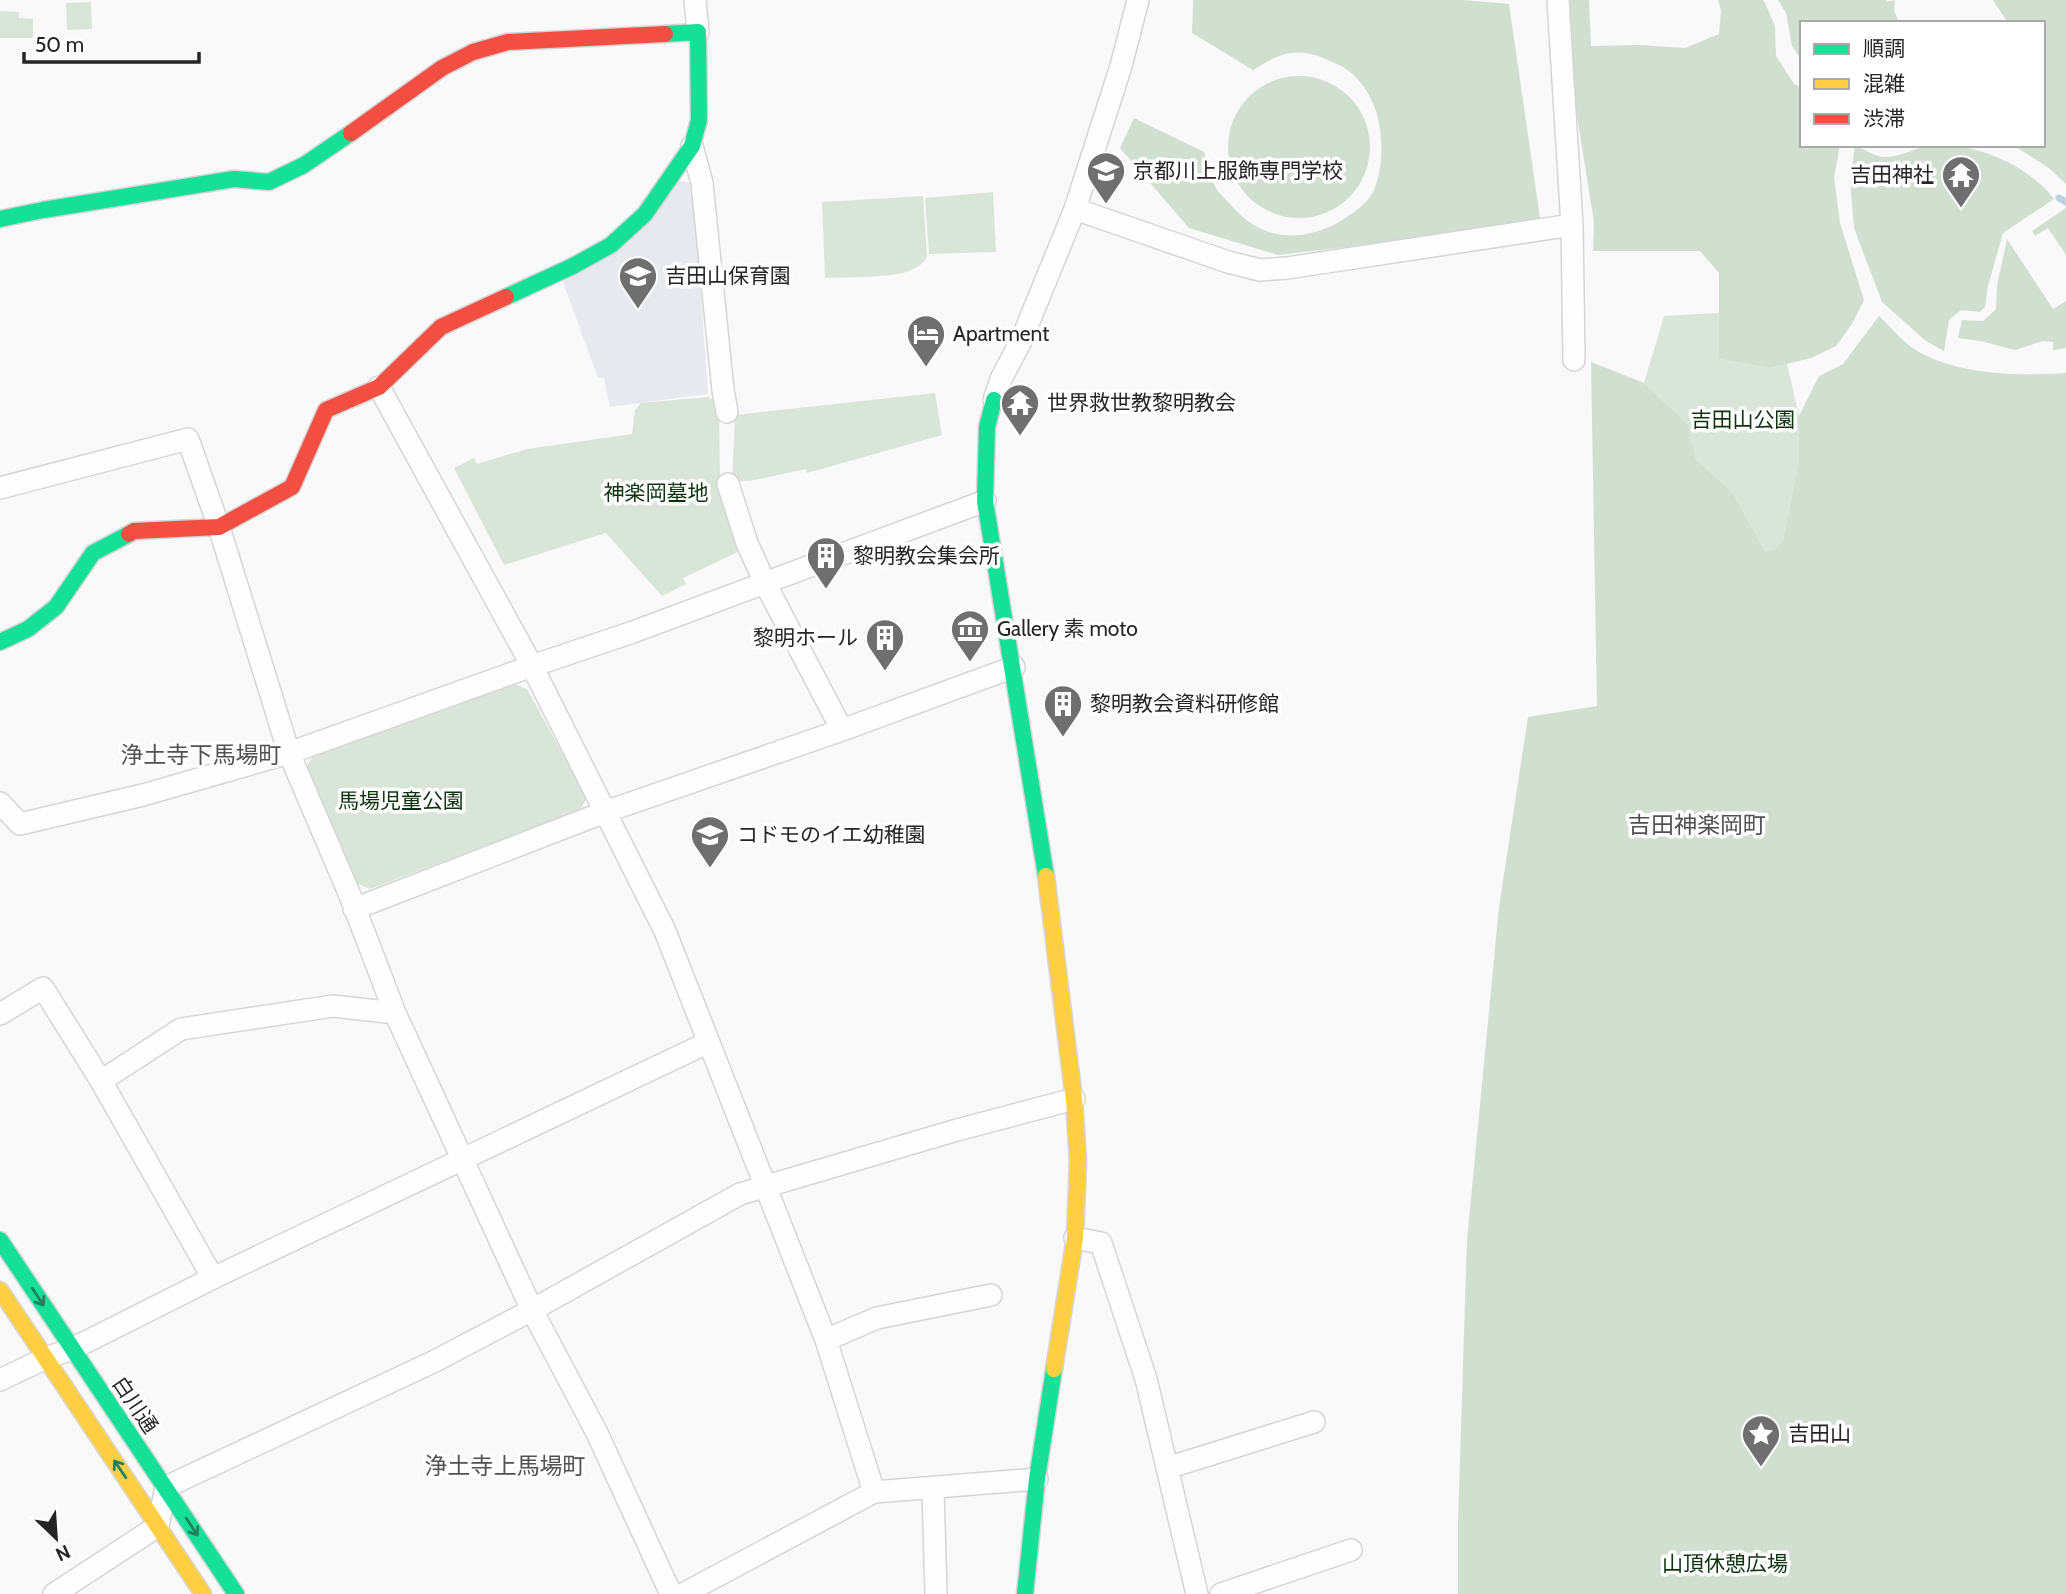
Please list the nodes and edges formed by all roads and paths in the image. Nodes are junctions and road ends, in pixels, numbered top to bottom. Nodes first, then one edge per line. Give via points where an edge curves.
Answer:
1 (695, 0) edge
2 (1138, 0) edge
3 (1558, 0) edge
4 (698, 32) junction
5 (692, 146) junction
6 (1074, 209) junction
7 (0, 219) edge
8 (1572, 225) junction
9 (1574, 360) dead end
10 (379, 387) junction
11 (994, 400) joint
12 (727, 412) dead end
13 (728, 484) dead end
14 (0, 488) edge
15 (985, 501) junction
16 (219, 527) junction
17 (765, 583) junction
18 (0, 642) edge
19 (532, 666) junction
20 (1014, 667) junction
21 (842, 730) junction
22 (289, 753) junction
23 (0, 803) edge
24 (605, 812) junction
25 (354, 909) junction
26 (396, 1013) junction
27 (0, 1014) edge
28 (709, 1042) junction
29 (101, 1081) junction
30 (1074, 1099) junction
31 (461, 1159) junction
32 (765, 1186) junction
33 (1075, 1238) junction
34 (0, 1240) edge
35 (213, 1278) junction
36 (0, 1290) edge
37 (990, 1295) dead end
38 (532, 1310) junction
39 (825, 1340) junction
40 (72, 1349) junction
41 (46, 1358) junction
42 (0, 1380) edge
43 (1314, 1422) dead end
44 (1167, 1468) junction
45 (1037, 1479) junction
46 (166, 1487) junction
47 (933, 1488) junction
48 (874, 1492) junction
49 (158, 1526) junction
50 (1352, 1550) dead end
51 (54, 1594) edge
52 (203, 1594) edge
53 (236, 1594) edge
54 (670, 1594) edge
55 (683, 1594) edge
56 (936, 1594) edge
57 (1025, 1594) edge
58 (1196, 1594) edge
59 (1221, 1594) edge

1 - 4 street
2 - 6 street
3 - 8 street
4 - 5 street via 699,120
4 - 7 street via 508,42 473,52 442,68 335,145 268,182 234,179
5 - 10 street via 645,214 611,245 441,327
5 - 12 street via 702,183
6 - 8 street via 1260,270
6 - 11 street
8 - 9 street
10 - 16 street via 326,410 292,487
10 - 19 street
11 - 15 street via 987,427
13 - 17 street
14 - 16 street via 188,439
15 - 17 street
15 - 20 street
16 - 18 street via 134,531 93,553 56,607 28,629
16 - 22 street
17 - 19 street
17 - 21 street
19 - 22 street
19 - 24 street
20 - 21 street
20 - 30 street via 1051,907
21 - 24 street
22 - 23 street via 20,824
22 - 25 street
24 - 25 street
24 - 28 street via 664,931
25 - 26 street
26 - 29 street via 333,1006 181,1029
26 - 31 street
27 - 29 street via 43,988
28 - 31 street
28 - 32 street
29 - 35 street
30 - 32 street
30 - 33 street via 1078,1161
31 - 35 street
31 - 38 street
32 - 38 street via 740,1194
32 - 39 street
33 - 44 street via 1101,1242 1146,1379
33 - 45 street
34 -> 40 street, 白川通
35 - 40 street
36 - 41 street
37 - 39 street via 877,1318
38 - 46 street via 435,1361
38 - 54 street via 597,1433
39 - 48 street
40 - 41 street
40 - 46 street, 白川通
41 - 42 street
49 -> 41 street
43 - 44 street
44 - 58 street
45 - 47 street
45 - 57 street
46 - 49 street
46 -> 53 street, 白川通
47 - 48 street
47 - 56 street
48 - 55 street
49 - 51 street
49 - 52 street
50 - 59 street

